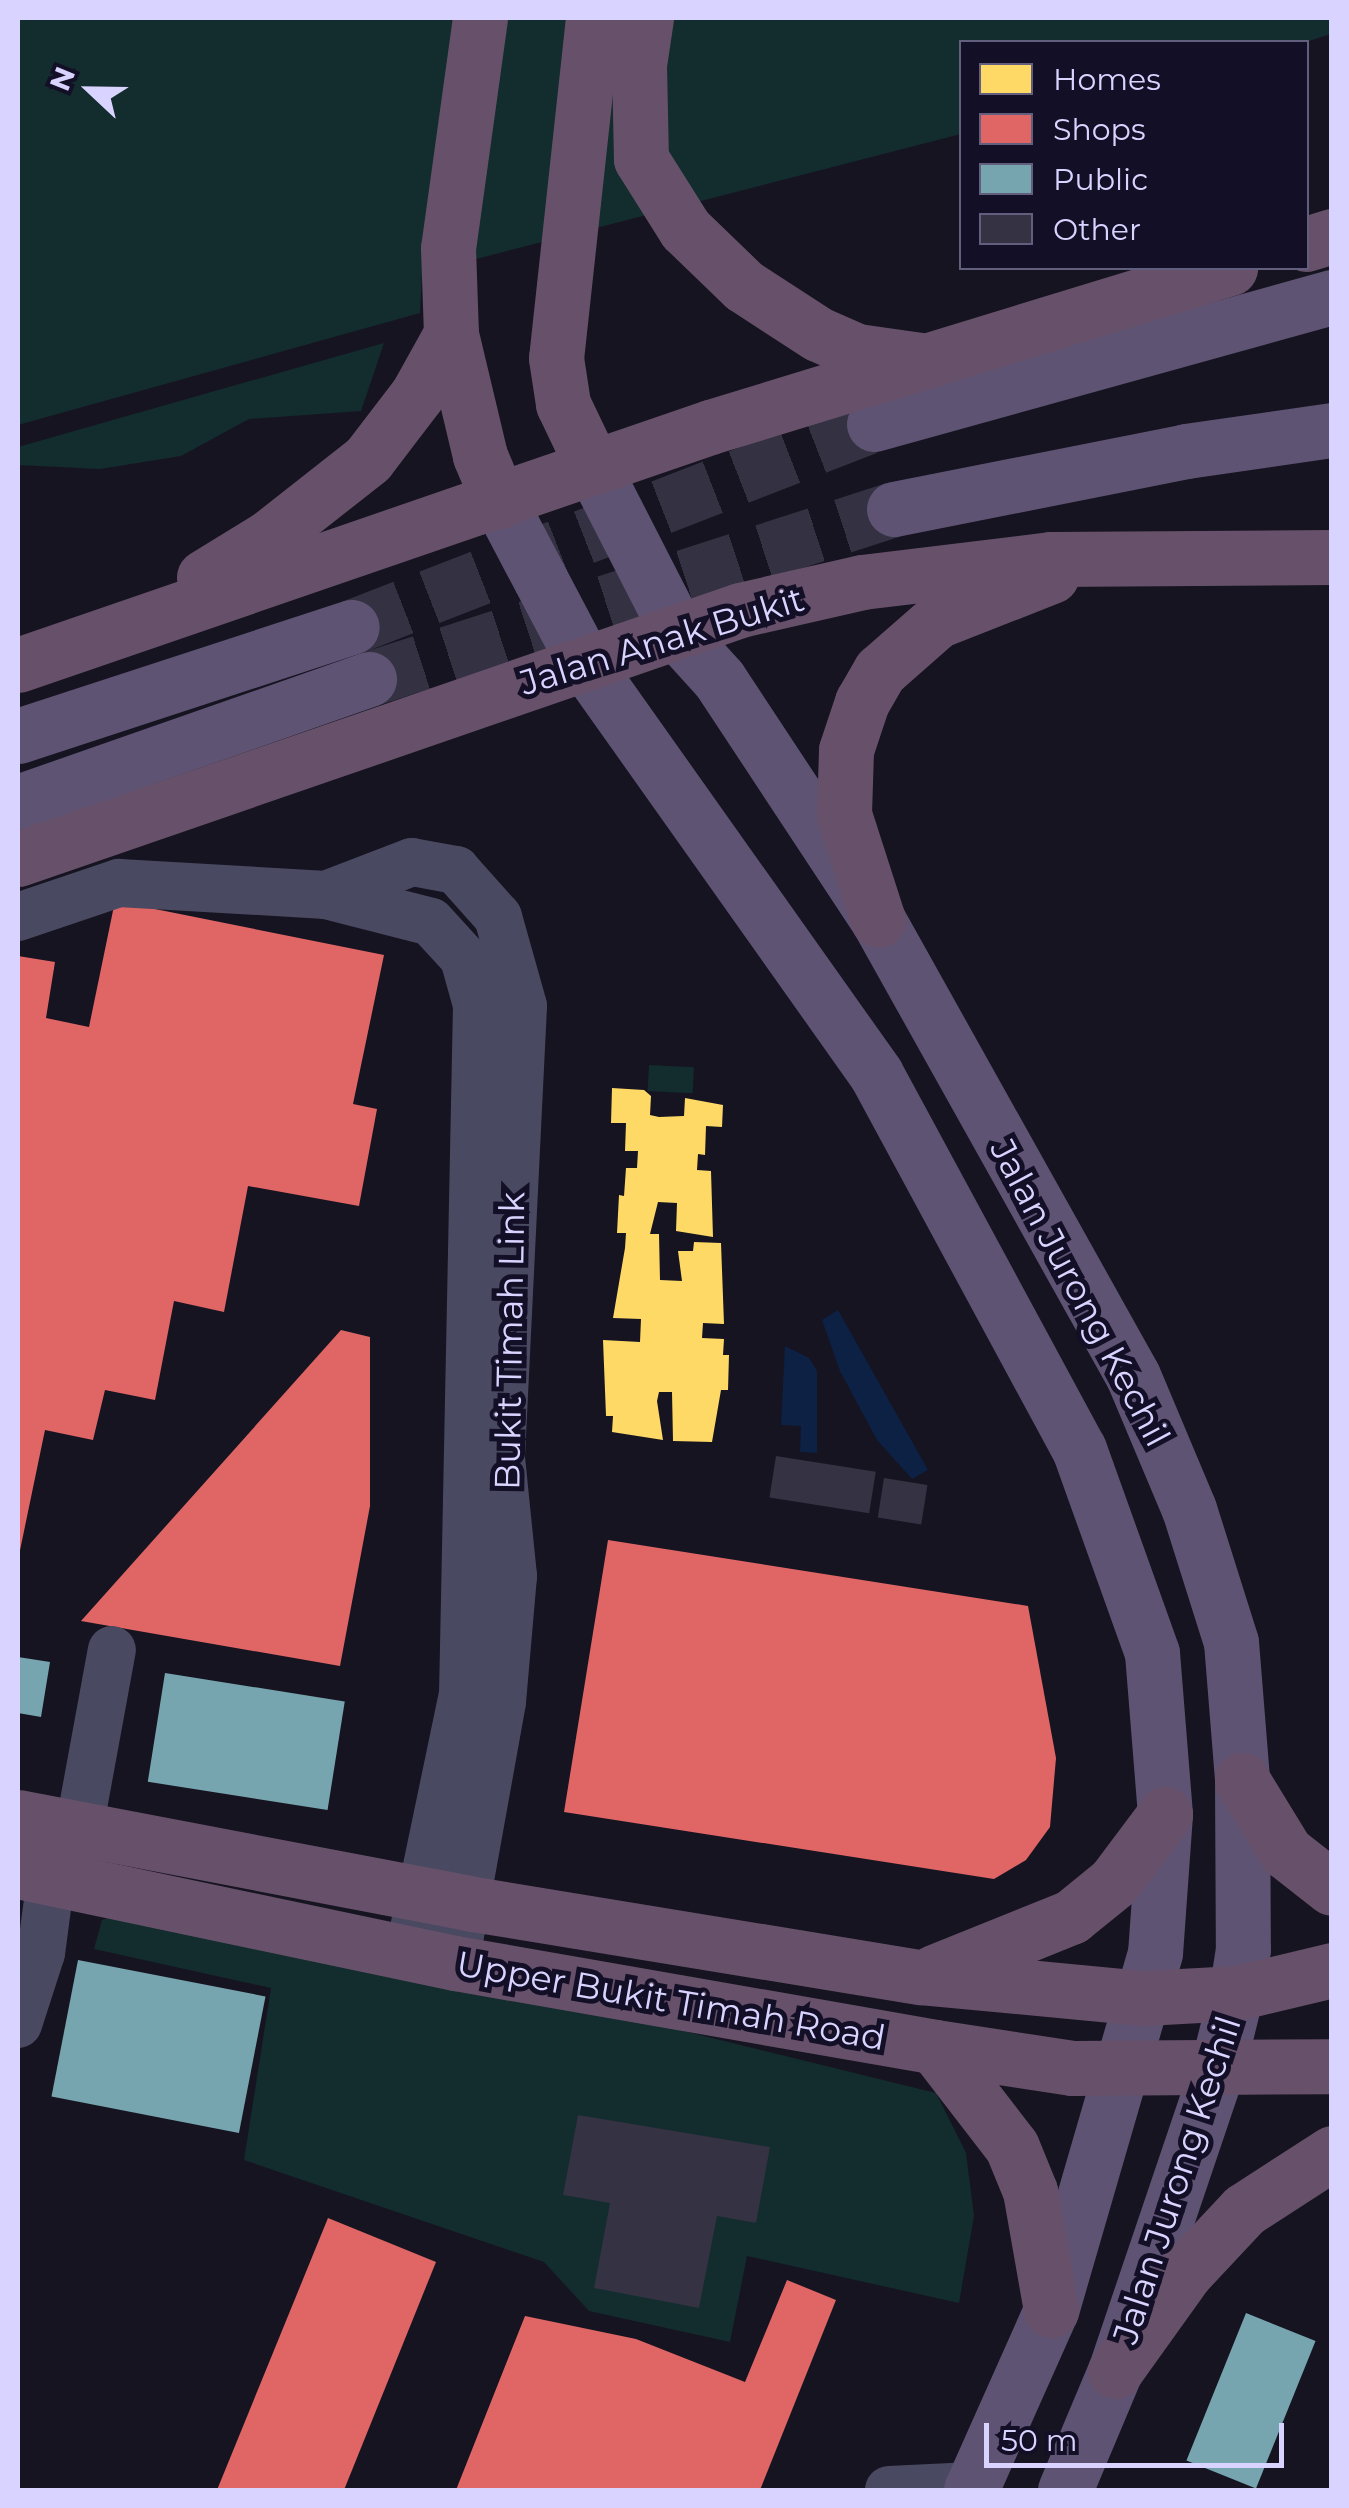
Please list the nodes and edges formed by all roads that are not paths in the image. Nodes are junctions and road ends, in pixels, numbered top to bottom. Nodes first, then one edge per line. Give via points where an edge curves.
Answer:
1 (480, 18) edge
2 (593, 18) edge
3 (646, 18) edge
4 (1224, 270) edge
5 (1332, 297) edge
6 (450, 334) junction
7 (928, 361) junction
8 (874, 424) tunnel mouth
9 (1332, 430) edge
10 (594, 467) junction
11 (499, 501) junction
12 (894, 509) tunnel mouth
13 (1332, 557) edge
14 (1096, 558) junction
15 (120, 627) junction
16 (352, 627) tunnel mouth
17 (679, 635) junction
18 (584, 662) junction
19 (18, 664) edge
20 (369, 680) tunnel mouth
21 (18, 736) edge
22 (18, 802) edge
23 (18, 859) edge
24 (326, 895) junction
25 (18, 917) edge
26 (878, 920) junction
27 (500, 1006) junction
28 (112, 1650) dead end
29 (1242, 1780) junction
30 (1166, 1814) junction
31 (18, 1817) edge
32 (79, 1829) junction
33 (34, 1875) edge
34 (1332, 1888) edge
35 (444, 1899) junction
36 (30, 1951) edge
37 (432, 1958) junction
38 (1332, 1970) edge
39 (922, 1977) junction
40 (1236, 1993) junction
41 (1144, 1998) junction
42 (18, 2024) edge
43 (935, 2048) junction
44 (1332, 2066) edge
45 (1125, 2067) junction
46 (1218, 2070) junction
47 (1332, 2152) edge
48 (1052, 2310) junction
49 (1115, 2371) junction
50 (972, 2488) edge
51 (889, 2490) edge
52 (1065, 2490) edge

1 - 6 highway via 448,248
2 - 10 highway via 556,358 563,404
3 - 7 highway via 639,65 641,158 685,229 780,313 857,351
4 - 7 highway
5 - 8 main road
6 - 11 highway via 480,456
6 - 15 highway via 417,394 368,460 269,537
7 - 10 highway
9 - 12 main road via 1186,451
10 - 11 highway
10 - 17 main road, Jalan Jurong Kechil
11 - 15 highway
11 - 18 main road
13 - 14 highway, Jalan Anak Bukit
14 - 17 highway, Jalan Anak Bukit via 956,566 862,582 740,610
14 - 26 highway via 937,621 880,671 853,722 843,786 850,845
15 - 19 highway
16 - 21 main road
17 - 18 highway, Jalan Anak Bukit
17 - 26 main road, Jalan Jurong Kechil via 719,679
18 - 23 highway, Jalan Anak Bukit
18 - 30 main road via 876,1074 1079,1450 1152,1653
20 - 22 main road
24 - 25 street, Bukit Timah Link via 120,883
24 - 27 street, Bukit Timah Link via 431,922
24 - 27 street, Bukit Timah Link via 412,862 456,870 498,917
26 - 29 main road, Jalan Jurong Kechil via 1132,1376 1190,1509 1231,1642
27 - 35 street, Bukit Timah Link via 486,1457 513,1576 502,1702
28 - 32 street
29 - 34 highway via 1286,1852
29 - 40 main road, Jalan Jurong Kechil via 1243,1949
30 - 39 highway via 1114,1882 1071,1916
30 - 41 main road via 1156,1954
31 - 32 highway, Upper Bukit Timah Road
32 - 35 highway, Upper Bukit Timah Road
33 - 36 street
33 - 37 highway, Upper Bukit Timah Road
35 - 37 street, Bukit Timah Link
35 - 39 highway, Upper Bukit Timah Road
36 - 42 street
37 - 43 highway, Upper Bukit Timah Road
38 - 40 highway, Upper Bukit Timah Road
39 - 41 highway, Upper Bukit Timah Road
40 - 41 highway, Upper Bukit Timah Road
40 - 46 main road, Jalan Jurong Kechil
41 - 45 main road
43 - 45 highway, Upper Bukit Timah Road via 1072,2068
43 - 48 highway via 1012,2147 1030,2191
44 - 46 highway, Upper Bukit Timah Road
45 - 46 highway, Upper Bukit Timah Road
45 - 48 main road
46 - 49 main road, Jalan Jurong Kechil
47 - 49 highway via 1244,2210 1186,2272
48 - 50 main road
49 - 52 main road, Jalan Jurong Kechil
50 - 51 street

